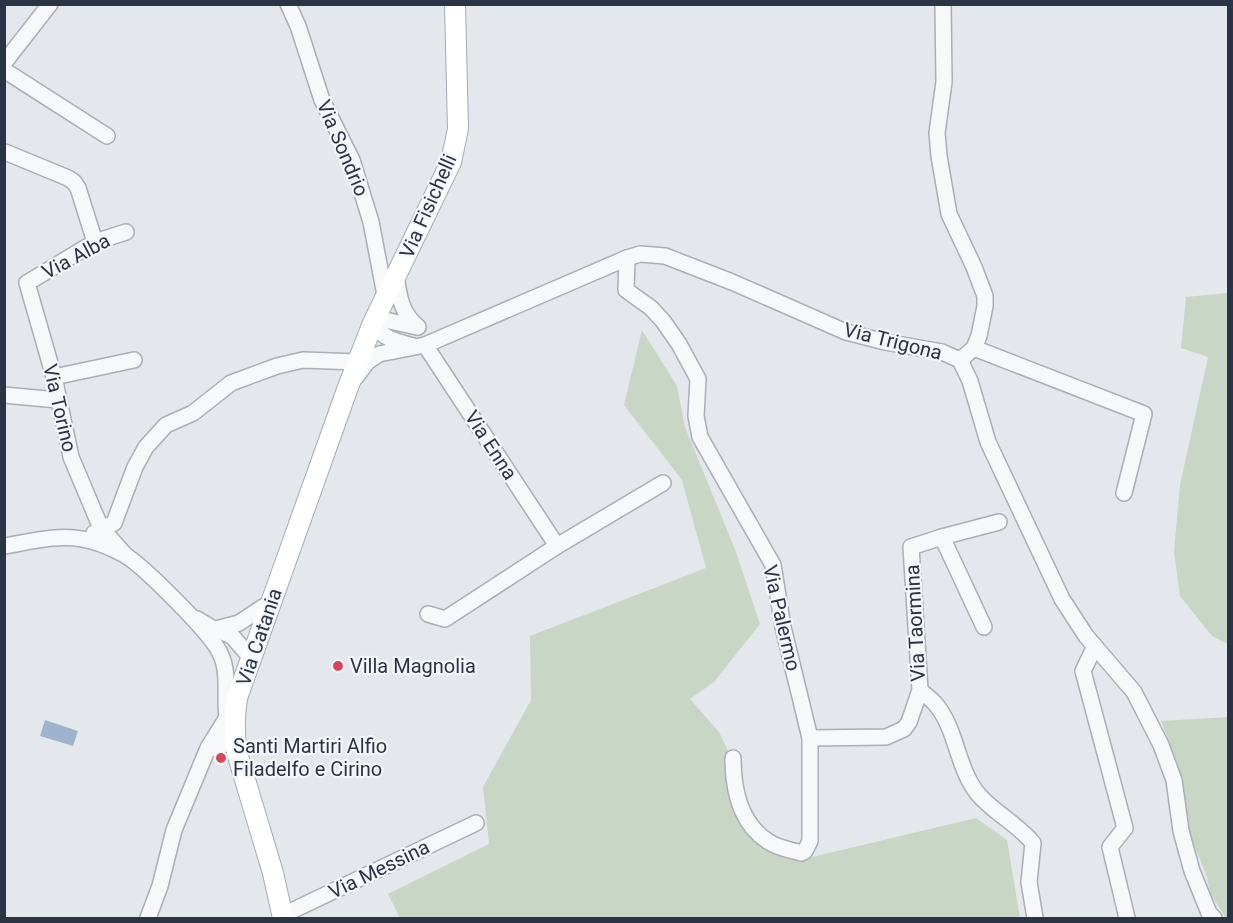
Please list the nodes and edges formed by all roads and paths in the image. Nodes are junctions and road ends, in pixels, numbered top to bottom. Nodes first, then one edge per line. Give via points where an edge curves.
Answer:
1 (50, 4) edge
2 (288, 4) edge
3 (455, 4) edge
4 (943, 4) edge
5 (4, 63) edge
6 (4, 70) edge
7 (107, 136) dead end
8 (5, 152) edge
9 (126, 232) dead end
10 (94, 242) junction
11 (627, 258) junction
12 (396, 275) junction
13 (27, 283) joint
14 (386, 295) junction
15 (373, 323) junction
16 (417, 327) junction
17 (446, 336) junction
18 (420, 346) junction
19 (974, 348) junction
20 (134, 360) dead end
21 (960, 360) junction
22 (358, 362) junction
23 (54, 377) junction
24 (348, 387) junction
25 (4, 395) edge
26 (58, 400) junction
27 (663, 483) dead end
28 (1124, 493) dead end
29 (999, 522) dead end
30 (103, 530) junction
31 (942, 537) junction
32 (80, 538) junction
33 (4, 546) edge
34 (557, 546) junction
35 (126, 556) junction
36 (272, 601) junction
37 (182, 608) junction
38 (428, 614) dead end
39 (984, 627) dead end
40 (216, 628) junction
41 (216, 646) junction
42 (1095, 646) junction
43 (251, 658) junction
44 (920, 690) junction
45 (232, 699) junction
46 (231, 726) junction
47 (810, 738) junction
48 (212, 748) junction
49 (237, 753) junction
50 (733, 758) dead end
51 (476, 822) dead end
52 (283, 917) edge
53 (148, 918) edge
54 (1035, 918) edge
55 (1127, 918) edge
56 (1214, 918) edge

1 - 5 street
2 - 14 street, Via Sondrio via 322,100 352,160 371,222
3 - 12 main road, Via Fisichelli via 455,145 451,162
4 - 19 street via 944,82 937,133 949,214 985,296
6 - 7 street
8 - 10 street via 74,182
9 - 10 street, Via Alba
10 - 13 street, Via Alba
11 - 17 street, Via Trigona
11 - 21 street, Via Trigona via 640,254 665,256 846,332 942,352
11 - 47 street, Via Palermo via 626,290 663,321 698,379 696,416 700,437 773,565 783,627
12 - 14 main road, Via Fisichelli
12 - 16 street via 406,316
13 - 23 street, Via Torino
14 - 15 main road, Via Fisichelli
15 - 16 street via 386,320
15 - 18 street via 386,338
15 - 22 main road, Via Fisichelli
16 - 17 street
17 - 18 street, Via Trigona
18 - 24 street, Via Trigona via 379,354 367,362
18 - 34 street, Via Enna
19 - 21 street, Via Trigona
19 - 28 street via 1144,414
20 - 23 street
21 - 42 street via 988,442 1062,599
22 - 24 main road, Via Catania
22 - 30 street via 303,360 277,366 231,383 193,413 166,425 146,447 135,467 114,523
23 - 26 street, Via Torino
24 - 36 main road, Via Catania
25 - 26 street
26 - 30 street, Via Torino via 71,458
27 - 34 street
29 - 31 street, Via Taormina
30 - 32 street
30 - 35 street, Via Torino
31 - 39 street
31 - 44 street, Via Taormina via 910,547
32 - 33 street
32 - 35 street
34 - 38 street via 445,620
35 - 37 street
36 - 40 street via 239,623
36 - 43 main road, Via Catania
37 - 40 street
37 - 41 street
40 - 43 street via 232,636
41 - 43 street
41 - 45 street
42 - 55 street via 1083,670 1125,828 1110,847
42 - 56 street via 1134,692 1161,745 1174,780 1181,831 1192,871
43 - 45 main road, Via Catania
44 - 47 street, Via Taormina via 909,722 895,734
44 - 54 street via 937,705 977,793 1033,843 1029,882
45 - 46 main road, Via Catania
45 - 48 street
46 - 48 street via 228,742
46 - 49 main road, Via Catania
47 - 50 street, Via Palermo via 810,841 801,853 770,843 753,827 736,798
48 - 49 street
48 - 53 street via 174,830
49 - 52 main road, Via Catania
51 - 52 street, Via Messina

